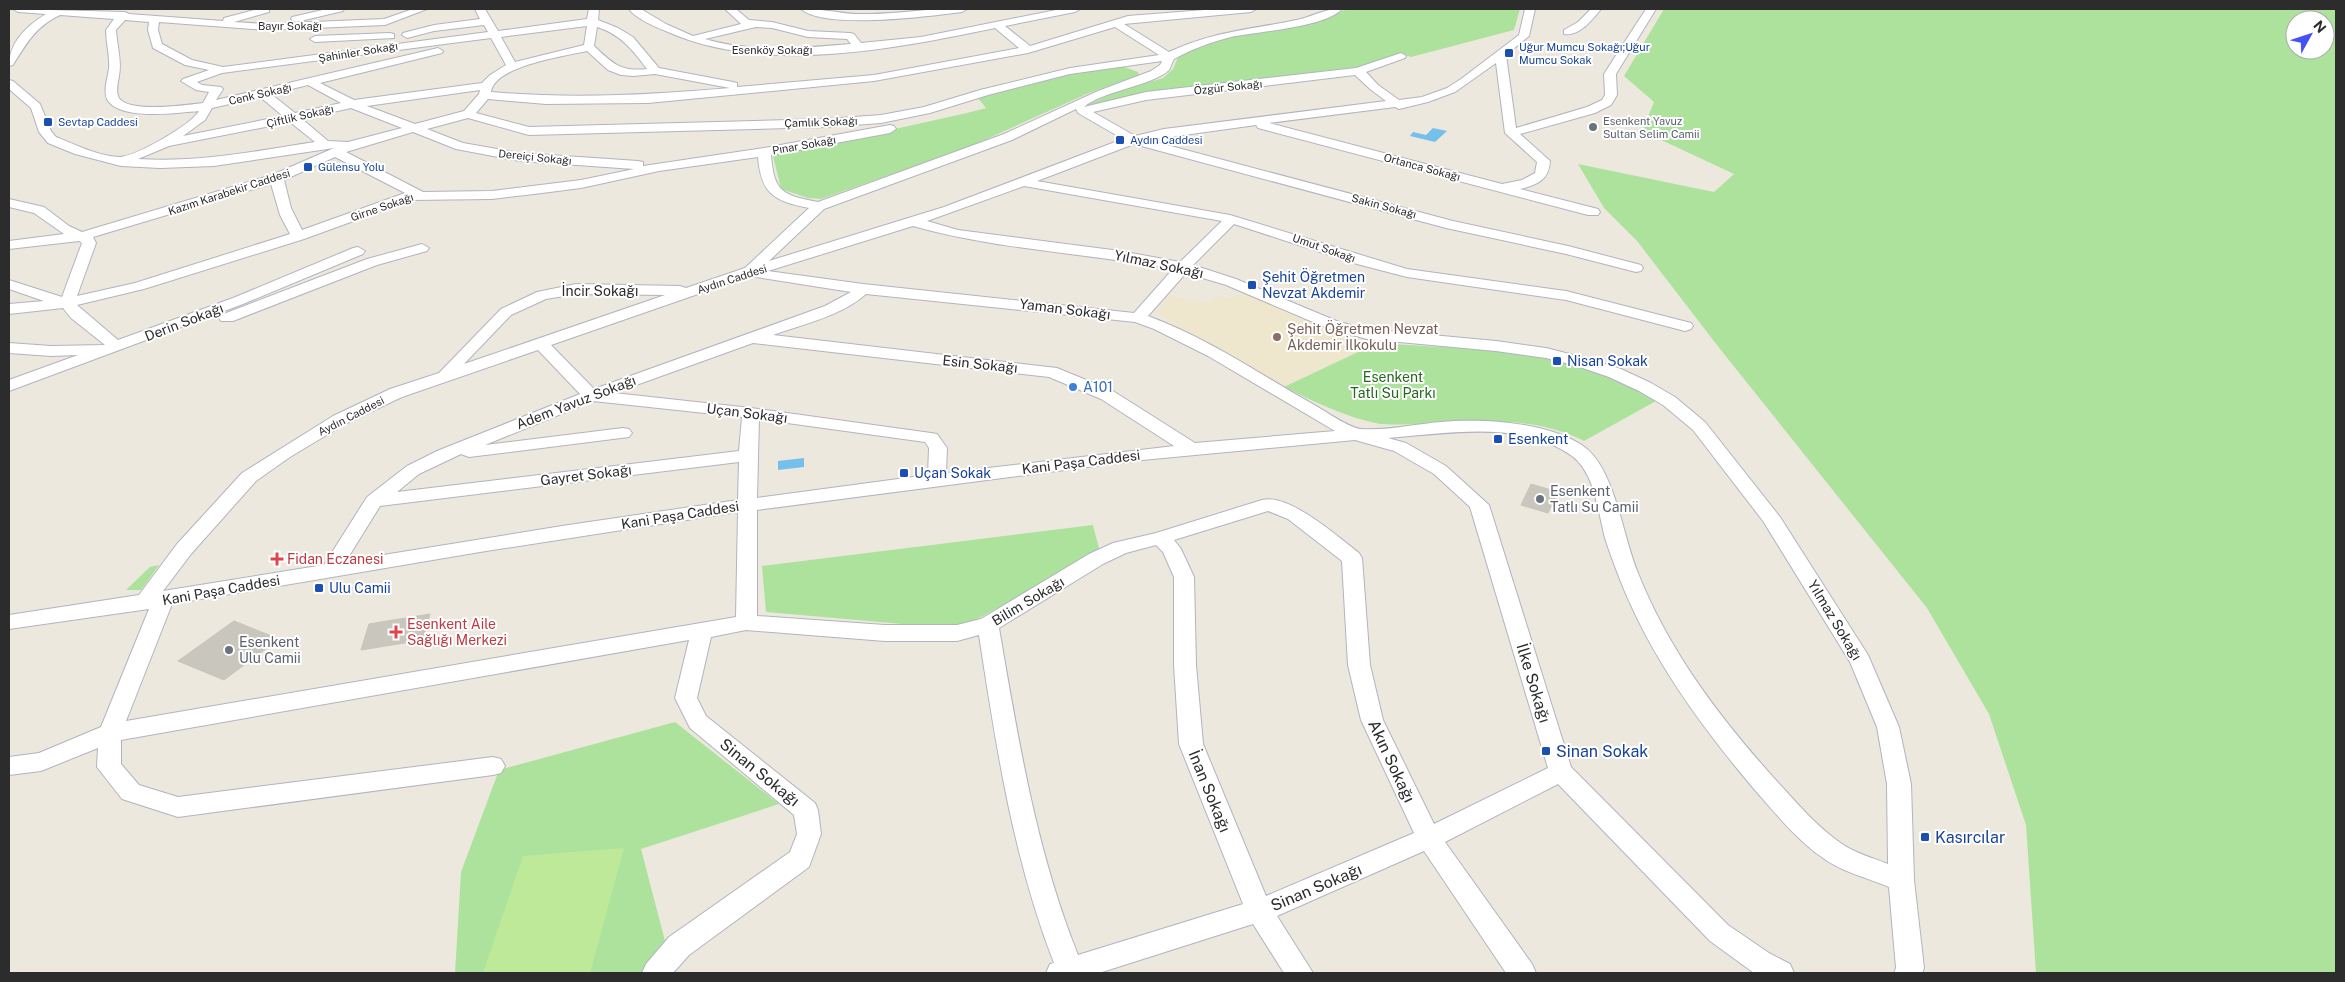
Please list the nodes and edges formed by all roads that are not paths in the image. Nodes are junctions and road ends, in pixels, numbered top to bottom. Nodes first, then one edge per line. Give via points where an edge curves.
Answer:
1 (21, 9) edge
2 (69, 9) edge
3 (339, 9) edge
4 (422, 9) edge
5 (480, 9) edge
6 (594, 9) edge
7 (634, 9) edge
8 (730, 9) edge
9 (806, 9) edge
10 (962, 9) edge
11 (1075, 9) edge
12 (1115, 9) edge
13 (1251, 9) edge
14 (1337, 9) edge
15 (1530, 9) edge
16 (1596, 9) edge
17 (1651, 9) edge
18 (182, 10) edge
19 (265, 10) edge
20 (9, 12) edge
21 (56, 13) junction
22 (125, 15) junction
23 (155, 18) junction
24 (818, 18) dead end
25 (1128, 19) junction
26 (487, 22) junction
27 (592, 22) junction
28 (219, 23) junction
29 (1116, 23) junction
30 (756, 24) junction
31 (996, 24) junction
32 (266, 27) junction
33 (795, 31) junction
34 (1568, 32) dead end
35 (495, 36) junction
36 (288, 37) dead end
37 (301, 39) dead end
38 (691, 40) junction
39 (402, 41) junction
40 (589, 47) junction
41 (858, 47) junction
42 (1028, 50) junction
43 (1500, 54) junction
44 (1401, 56) dead end
45 (1169, 57) junction
46 (9, 63) edge
47 (512, 66) junction
48 (222, 70) junction
49 (1358, 70) junction
50 (655, 71) junction
51 (310, 82) junction
52 (9, 83) edge
53 (756, 89) junction
54 (485, 91) junction
55 (264, 94) junction
56 (352, 104) junction
57 (1399, 104) junction
58 (207, 106) junction
59 (926, 110) junction
60 (1082, 110) junction
61 (468, 114) junction
62 (1055, 116) junction
63 (291, 118) junction
64 (1251, 122) junction
65 (414, 129) junction
66 (1512, 133) junction
67 (1132, 140) junction
68 (166, 143) junction
69 (331, 149) junction
70 (764, 152) junction
71 (120, 163) junction
72 (659, 167) junction
73 (277, 178) junction
74 (1023, 182) junction
75 (1500, 187) junction
76 (419, 195) junction
77 (9, 203) edge
78 (819, 206) junction
79 (1593, 212) dead end
80 (1231, 220) junction
81 (915, 222) junction
82 (82, 236) junction
83 (299, 236) junction
84 (9, 244) edge
85 (422, 248) dead end
86 (358, 251) dead end
87 (1183, 266) junction
88 (1636, 268) dead end
89 (748, 272) junction
90 (9, 284) edge
91 (863, 289) junction
92 (696, 290) junction
93 (67, 303) junction
94 (9, 309) edge
95 (1138, 318) junction
96 (1685, 326) dead end
97 (750, 338) junction
98 (541, 344) junction
99 (117, 347) junction
100 (9, 348) edge
101 (73, 364) junction
102 (445, 375) junction
103 (9, 386) edge
104 (591, 396) junction
105 (750, 413) junction
106 (622, 433) dead end
107 (1354, 434) junction
108 (1190, 448) junction
109 (443, 455) junction
110 (748, 455) junction
111 (937, 480) junction
112 (374, 501) junction
113 (748, 504) junction
114 (1269, 504) joint
115 (1160, 538) junction
116 (330, 571) junction
117 (153, 601) junction
118 (9, 622) edge
119 (746, 622) junction
120 (988, 625) junction
121 (702, 631) junction
122 (110, 733) junction
123 (9, 766) edge
124 (493, 766) dead end
125 (1561, 772) junction
126 (1429, 838) junction
127 (1901, 880) junction
128 (1259, 911) junction
129 (1067, 972) edge
130 (656, 973) edge
131 (1299, 973) edge
132 (1522, 973) edge
133 (1780, 973) edge
134 (1908, 973) edge

1 - 20 street, Bayır Sokağı
1 - 21 street, Bayır Sokağı
2 - 21 street
3 - 32 street
4 - 32 street, Bayır Sokağı via 386,22
5 - 26 street
6 - 27 street
7 - 38 street, Esenköy Sokağı
8 - 30 street, Esenköy Sokağı via 744,22
9 - 10 street via 828,14 882,17
11 - 31 street, Esenköy Sokağı
12 - 25 street
13 - 25 street
14 - 45 street via 1322,16 1213,38
15 - 43 street, Aydın Caddesi via 1524,36
16 - 34 street via 1582,24
17 - 66 street via 1610,74 1611,95 1607,102 1591,110
18 - 23 street
19 - 28 street
21 - 22 street, Bayır Sokağı
21 - 46 street via 44,19 20,41
22 - 23 street, Bayır Sokağı
22 - 58 street, Cenk Sokağı via 111,30 115,70 111,93 116,103 154,110
23 - 28 street, Bayır Sokağı
23 - 48 street, Şahinler Sokağı via 153,30 157,46 189,63
24 - 33 street
25 - 29 street
26 - 35 street
26 - 39 street via 434,28
27 - 35 street, Şahinler Sokağı
27 - 40 street
27 - 50 street via 614,28 630,40
28 - 32 street, Bayır Sokağı
29 - 42 street
29 - 45 street
30 - 33 street, Esenköy Sokağı
30 - 38 street
31 - 41 street, Esenköy Sokağı via 922,40
31 - 42 street
32 - 36 street
33 - 41 street, Esenköy Sokağı via 850,36
35 - 39 street, Şahinler Sokağı
35 - 47 street
35 - 51 street, Cenk Sokağı
37 - 39 street
38 - 41 street, Esenköy Sokağı via 723,49 758,52
39 - 48 street, Şahinler Sokağı via 270,65
40 - 47 street
40 - 50 street via 612,69 630,73
42 - 53 street via 874,78
43 - 57 street, Aydın Caddesi via 1451,90 1424,100
43 - 66 street
44 - 49 street, Özgür Sokağı
45 - 59 street, Çamlık Sokağı via 1070,71
45 - 62 street via 1165,66 1155,74 1102,93
47 - 54 street via 494,77
48 - 58 street via 187,81 200,88 217,89
49 - 57 street via 1374,87
49 - 60 street, Özgür Sokağı via 1146,96
50 - 53 street
51 - 55 street, Cenk Sokağı
51 - 56 street, Dereiçi Sokağı
52 - 71 street via 36,107 45,132 52,140
53 - 54 street via 648,99 577,101
54 - 56 street, Çiftlik Sokağı
54 - 61 street
55 - 58 street, Cenk Sokağı
55 - 63 street
56 - 63 street, Çiftlik Sokağı
56 - 65 street, Dereiçi Sokağı
57 - 64 street, Aydın Caddesi
58 - 68 street via 201,117
59 - 61 street, Çamlık Sokağı via 874,120 828,123 578,131 524,130
59 - 70 street, Pınar Sokağı via 884,130
60 - 62 street, Özgür Sokağı
60 - 67 street, Sakin Sokağı
61 - 65 street, Kazım Karabekir Caddesi
62 - 78 street via 1008,137
63 - 68 street, Çiftlik Sokağı
63 - 69 street
64 - 67 street, Aydın Caddesi
64 - 75 street, Ortanca Sokağı
65 - 69 street, Kazım Karabekir Caddesi
65 - 72 street, Dereiçi Sokağı via 486,152
66 - 75 street via 1539,154 1544,160 1544,167 1542,174 1532,182
67 - 74 street, Aydın Caddesi
67 - 88 street, Sakin Sokağı via 1450,225
68 - 71 street, Çiftlik Sokağı
69 - 71 street via 206,164
69 - 73 street, Kazım Karabekir Caddesi
69 - 76 street
70 - 72 street, Girne Sokağı
70 - 78 street, Pınar Sokağı via 768,183 775,191 787,198
72 - 76 street, Girne Sokağı via 581,184 492,195
73 - 82 street, Kazım Karabekir Caddesi
73 - 83 street via 281,206
74 - 80 street, Umut Sokağı
74 - 81 street, Aydın Caddesi
75 - 79 street, Ortanca Sokağı
76 - 83 street, Girne Sokağı via 402,198
77 - 82 street via 40,210 64,229
78 - 89 street
80 - 87 street
80 - 96 street, Umut Sokağı via 1408,273 1550,293
81 - 87 street, Yılmaz Sokağı via 957,234 1017,244 1128,256
81 - 89 street, Aydın Caddesi
82 - 84 street, Kazım Karabekir Caddesi
82 - 93 street via 89,243
83 - 93 street, Girne Sokağı via 140,286
85 - 101 street via 372,261 269,304 124,356
86 - 99 street, Derin Sokağı
87 - 95 street
87 - 127 street, Yılmaz Sokağı via 1354,332 1529,351 1583,362 1645,386 1699,426 1770,517 1860,661 1888,727 1899,784
89 - 91 street, Yaman Sokağı
89 - 92 street, Aydın Caddesi
90 - 93 street
91 - 95 street, Yaman Sokağı
91 - 97 street, Adem Yavuz Sokağı via 850,300
92 - 98 street, Aydın Caddesi
92 - 102 street, İncir Sokağı via 576,289 542,295 506,312
93 - 94 street, Girne Sokağı
93 - 99 street
95 - 107 street, Yaman Sokağı via 1214,353
97 - 104 street, Adem Yavuz Sokağı
97 - 108 street, Esin Sokağı via 1051,372 1090,385 1113,397
98 - 102 street, Aydın Caddesi
98 - 104 street
99 - 100 street via 51,351
99 - 101 street, Derin Sokağı
101 - 103 street, Derin Sokağı
102 - 117 street, Aydın Caddesi via 396,393 339,420 259,469 184,549
104 - 105 street, Uçan Sokağı
104 - 109 street, Adem Yavuz Sokağı
105 - 110 street
105 - 111 street, Uçan Sokağı via 931,438 938,448
106 - 109 street
107 - 108 street, Kani Paşa Caddesi
107 - 125 street, İlke Sokağı via 1400,447 1440,470 1479,505
107 - 127 street via 1459,426 1544,436 1580,454 1589,464 1600,487 1619,551 1652,627 1691,691 1754,774 1832,851
108 - 111 street, Kani Paşa Caddesi
109 - 112 street, Adem Yavuz Sokağı via 413,470
110 - 112 street, Gayret Sokağı
110 - 113 street
111 - 113 street, Kani Paşa Caddesi
112 - 116 street, Adem Yavuz Sokağı
113 - 116 street, Kani Paşa Caddesi
113 - 119 street
114 - 115 street, Bilim Sokağı
114 - 126 street, Akın Sokağı via 1295,515 1352,558 1359,664 1372,720
115 - 120 street, Bilim Sokağı via 1120,548 1096,559
115 - 128 street, İnan Sokağı via 1171,549 1184,577 1191,744
116 - 117 street, Kani Paşa Caddesi
117 - 118 street, Kani Paşa Caddesi
117 - 122 street, Aydın Caddesi
119 - 120 street, Bilim Sokağı via 885,633 957,633
119 - 121 street, Bilim Sokağı
120 - 129 street via 1012,772
121 - 122 street, Bilim Sokağı
121 - 130 street, Sinan Sokağı via 686,698 698,722 806,810 809,834 800,859 680,946
122 - 123 street via 41,762
122 - 124 street via 109,767 131,792 178,807
125 - 126 street, Sinan Sokağı
125 - 133 street, İlke Sokağı via 1719,933
126 - 128 street, Sinan Sokağı
126 - 132 street, Akın Sokağı
127 - 134 street
128 - 129 street, Sinan Sokağı
128 - 131 street, İnan Sokağı

